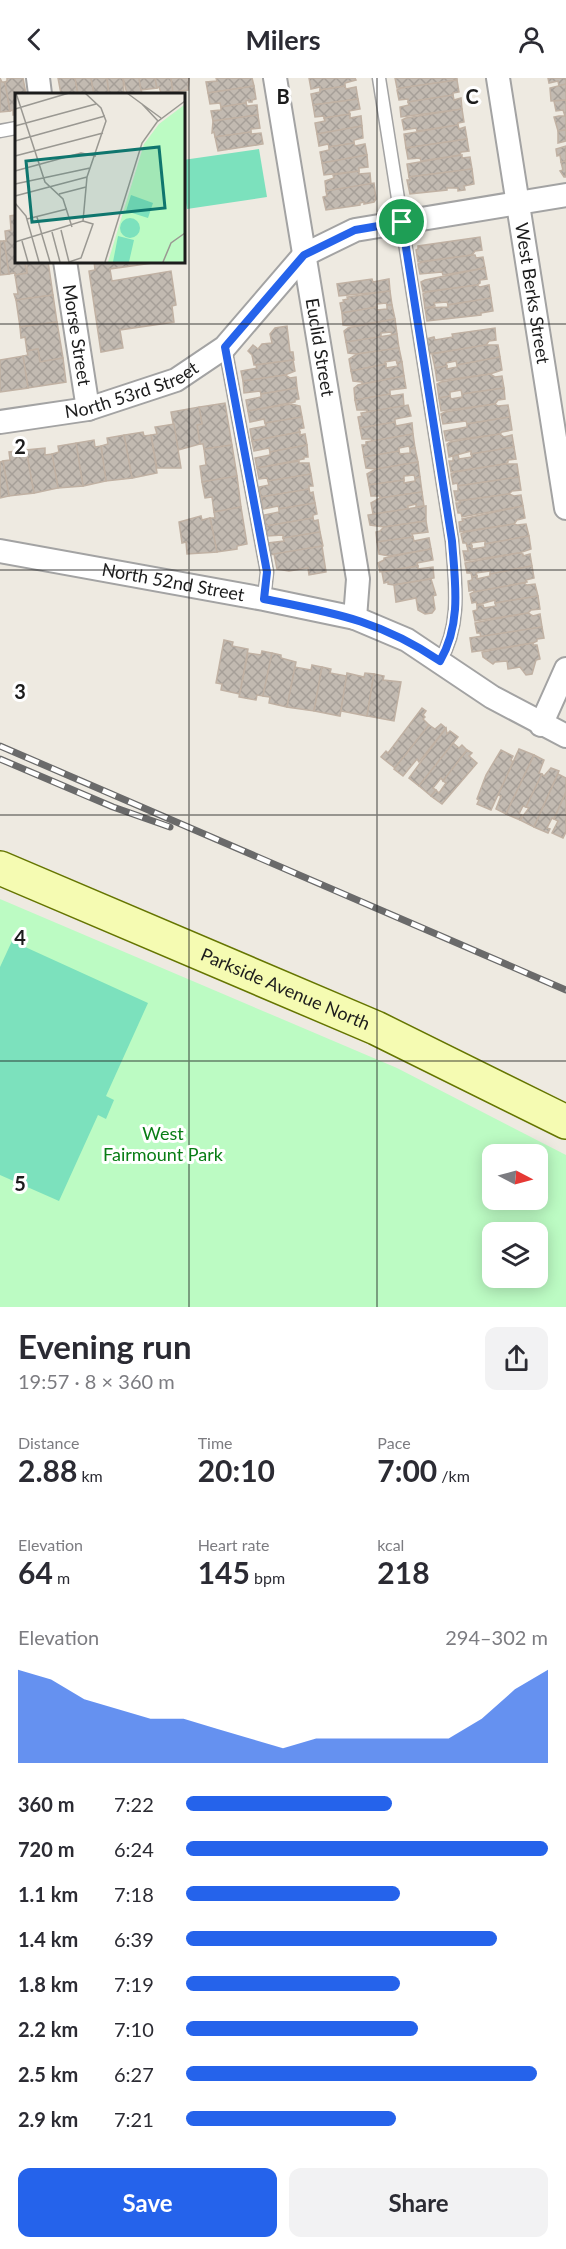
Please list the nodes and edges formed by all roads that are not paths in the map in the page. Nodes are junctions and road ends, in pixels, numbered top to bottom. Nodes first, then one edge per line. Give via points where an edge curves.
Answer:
1 (38, 78) edge
2 (275, 78) edge
3 (379, 78) edge
4 (498, 78) edge
5 (40, 93) edge
6 (15, 128) edge
7 (0, 131) edge
8 (566, 195) edge
9 (518, 202) junction
10 (402, 222) junction
11 (304, 255) junction
12 (65, 262) edge
13 (225, 347) junction
14 (88, 409) junction
15 (0, 422) edge
16 (566, 508) edge
17 (0, 551) edge
18 (264, 599) junction
19 (355, 618) junction
20 (440, 661) junction
21 (566, 669) edge
22 (541, 725) junction
23 (566, 736) edge
24 (0, 868) edge
25 (566, 1122) edge

1 - 5 street
2 - 11 street, Euclid Street
3 - 10 lane
4 - 9 street, West Berks Street
6 - 7 lane
8 - 9 street, North 53rd Street
9 - 10 street, North 53rd Street
9 - 16 street, West Berks Street
10 - 11 street, North 53rd Street via 355,230
10 - 20 lane via 452,541 455,615
11 - 13 street, North 53rd Street
11 - 19 street, Euclid Street via 358,579
12 - 14 street, Morse Street
13 - 14 street, North 53rd Street via 176,380
13 - 18 lane via 267,572
14 - 15 street, North 53rd Street
17 - 18 street, North 52nd Street
18 - 19 street, North 52nd Street
19 - 20 street, North 52nd Street via 390,631
20 - 22 street, North 52nd Street
21 - 22 street
22 - 23 street, North 52nd Street
24 - 25 main road, Parkside Avenue North via 376,1028

